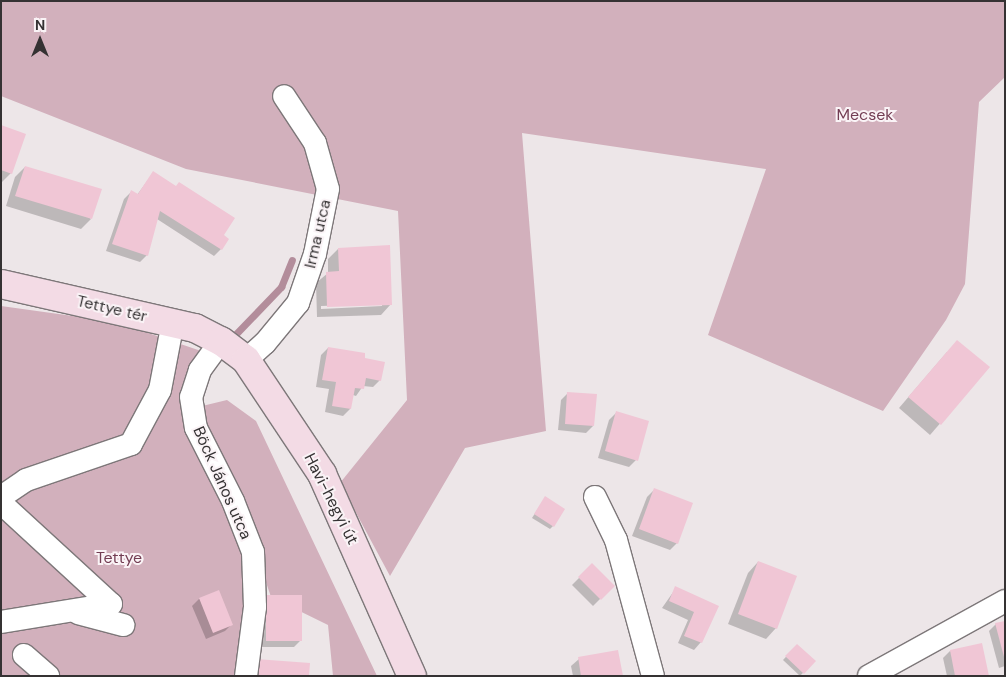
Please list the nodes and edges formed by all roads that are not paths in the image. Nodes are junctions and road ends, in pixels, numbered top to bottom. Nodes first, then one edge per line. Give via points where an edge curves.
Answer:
1 (284, 96) dead end
2 (1, 284) edge
3 (173, 322) junction
4 (216, 348) junction
5 (246, 360) junction
6 (1, 497) edge
7 (595, 497) dead end
8 (1, 502) edge
9 (1005, 601) edge
10 (70, 611) junction
11 (1, 622) edge
12 (123, 625) dead end
13 (24, 656) dead end
14 (48, 676) edge
15 (246, 676) edge
16 (412, 676) edge
17 (653, 676) edge
18 (869, 676) edge

1 - 5 street, Irma utca via 315,143 328,189 315,254 298,303 265,344
2 - 3 street, Tettye tér
3 - 4 street, Tettye tér via 195,328
3 - 6 street via 160,390 131,444 26,480
4 - 5 street, Havi-hegyi út
4 - 15 street, Böck János utca via 200,370 191,397 196,428 233,501 252,552 256,607
5 - 16 street, Havi-hegyi út via 322,474
7 - 17 street via 616,540
8 - 10 street via 111,604
9 - 18 street
10 - 11 street
10 - 12 street
13 - 14 street

